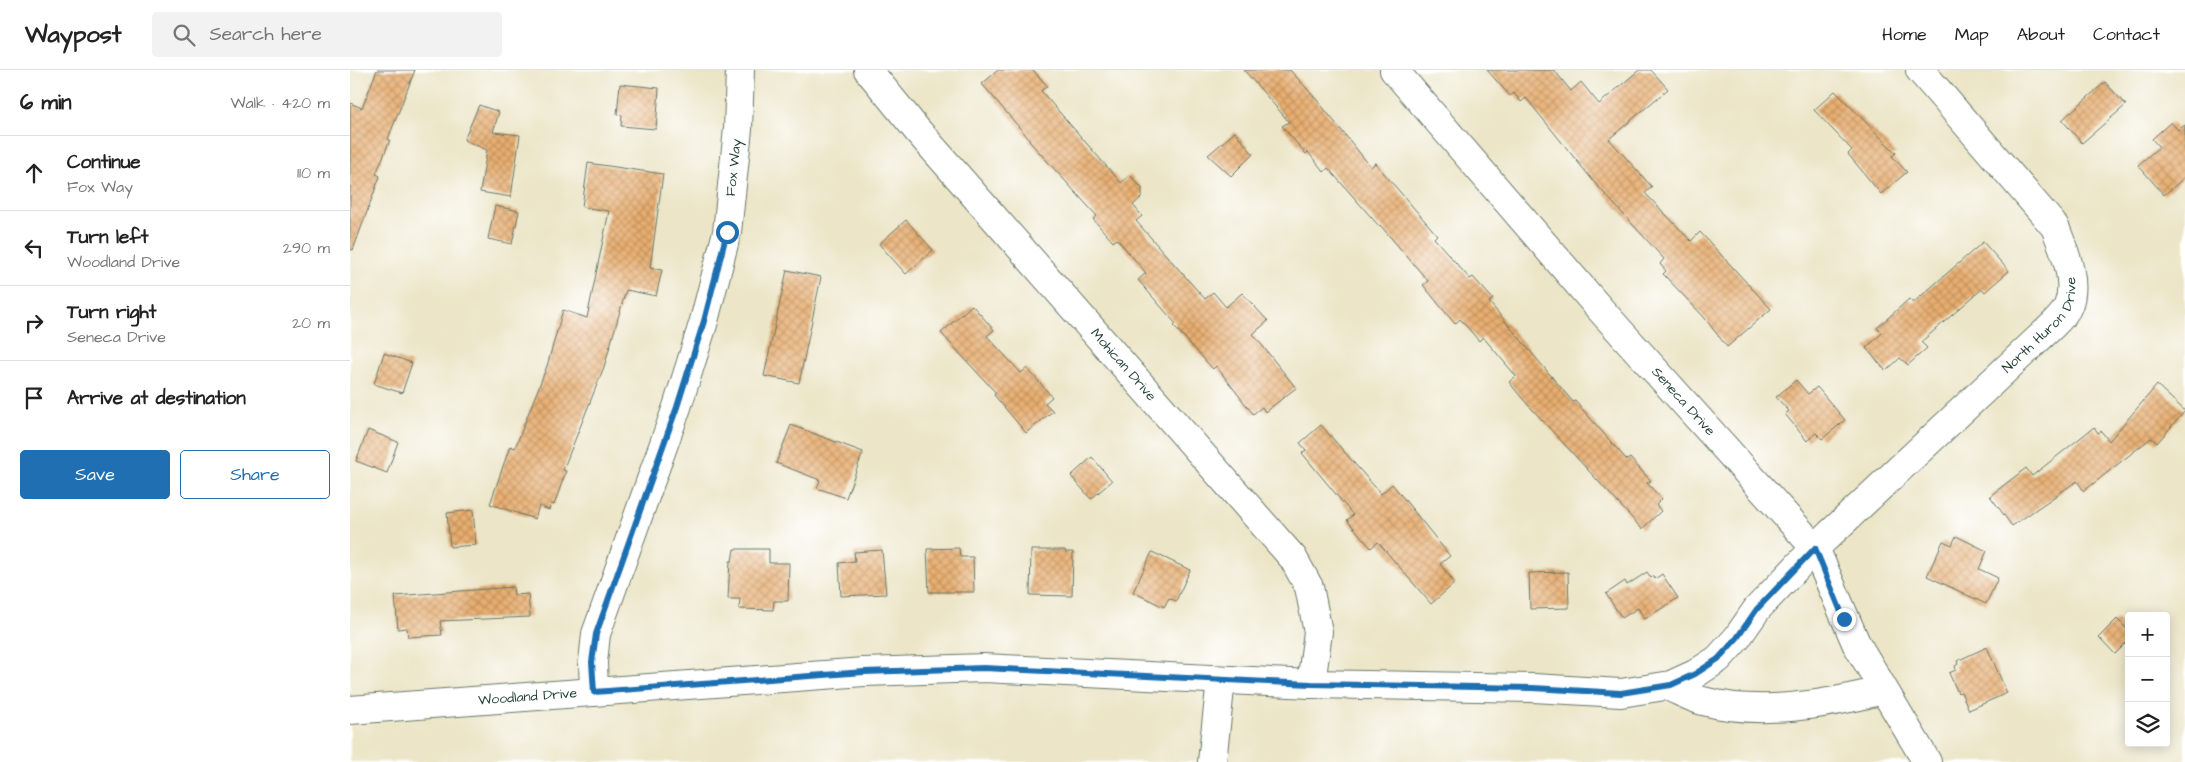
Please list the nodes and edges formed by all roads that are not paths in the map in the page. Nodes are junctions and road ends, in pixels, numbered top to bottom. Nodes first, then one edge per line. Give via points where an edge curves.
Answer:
1 (740, 70) edge
2 (868, 70) edge
3 (1394, 70) edge
4 (1920, 70) edge
5 (1815, 548) junction
6 (1222, 680) junction
7 (1311, 684) junction
8 (1667, 686) junction
9 (1883, 690) junction
10 (594, 692) junction
11 (350, 710) edge
12 (1212, 762) edge
13 (1927, 762) edge

1 - 10 street, Fox Way via 738,128 727,232 677,407 596,634 592,662
2 - 7 street, Mohican Drive via 1293,558 1309,586 1318,632
3 - 5 street, Seneca Drive via 1600,309
4 - 5 street, North Huron Drive via 2055,227 2067,257 2071,286 2068,305 2051,327
5 - 8 street, Woodland Drive via 1757,609 1718,659
5 - 9 street, Seneca Drive via 1856,644
6 - 7 street, Woodland Drive
6 - 10 street, Woodland Drive via 984,668 864,672
6 - 12 street
7 - 8 street, Woodland Drive via 1621,693
8 - 9 street via 1701,701 1733,707 1820,704
9 - 13 street, Seneca Drive
10 - 11 street, Woodland Drive

